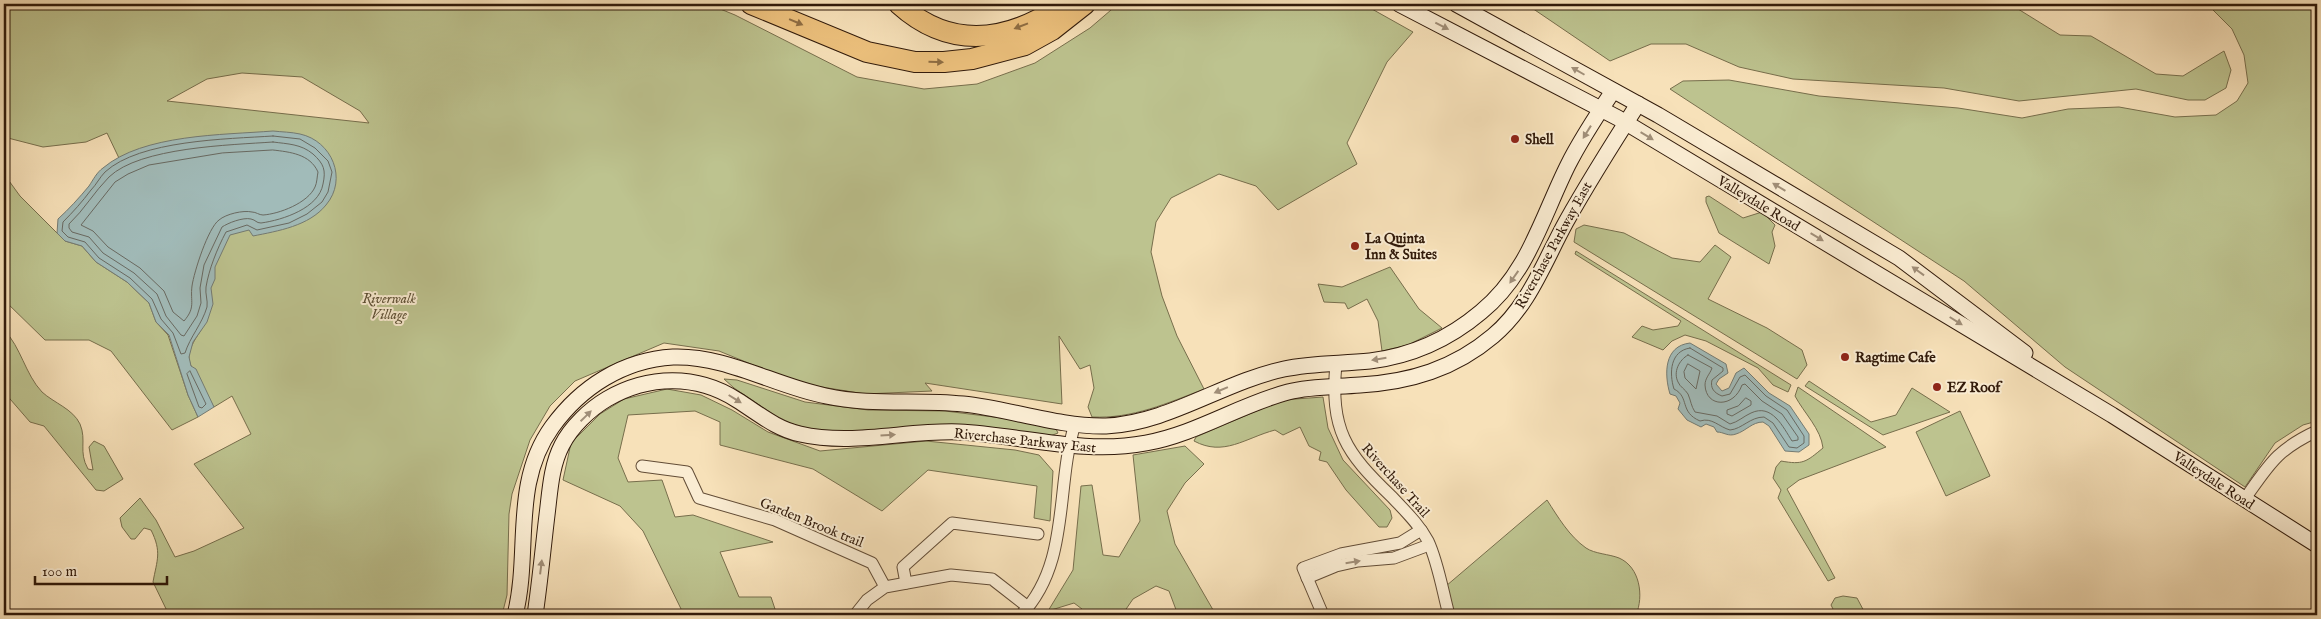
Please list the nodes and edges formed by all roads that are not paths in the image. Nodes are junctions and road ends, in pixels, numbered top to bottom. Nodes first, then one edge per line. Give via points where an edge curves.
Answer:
1 (751, 4) edge
2 (899, 4) edge
3 (1064, 4) edge
4 (1086, 4) edge
5 (1399, 4) edge
6 (1456, 4) edge
7 (1613, 91) junction
8 (1638, 104) junction
9 (1601, 109) junction
10 (1626, 123) junction
11 (1336, 364) junction
12 (1334, 386) junction
13 (2112, 415) junction
14 (1075, 424) junction
15 (2317, 432) edge
16 (1068, 446) junction
17 (642, 466) dead end
18 (2244, 500) junction
19 (1421, 530) junction
20 (1038, 534) dead end
21 (1430, 545) junction
22 (2317, 545) edge
23 (1305, 573) junction
24 (906, 583) junction
25 (885, 587) junction
26 (1025, 611) edge
27 (515, 615) edge
28 (535, 615) edge
29 (855, 615) edge
30 (1322, 615) edge
31 (1448, 615) edge

1 -> 4 highway via 867,52 915,62 972,59 1025,45 1052,30
3 -> 2 highway via 1020,27 975,36 941,32 915,18
5 -> 9 street, Valleydale Road
7 -> 6 street, Valleydale Road
7 - 8 street, Valleydale Road
7 - 9 street, Riverchase Parkway East
8 - 10 street, Riverchase Parkway East
13 -> 8 street, Valleydale Road via 1899,258
9 - 10 street, Valleydale Road
9 -> 11 street, Riverchase Parkway East via 1567,167 1525,259 1491,304 1459,329 1428,345 1390,357
10 - 12 street, Riverchase Parkway East via 1591,178 1529,295 1500,330 1463,358 1431,373 1392,383
10 -> 13 street, Valleydale Road
11 - 12 street, Riverchase Trail
11 -> 14 street, Riverchase Parkway East via 1261,374 1145,420 1107,426
12 - 16 street, Riverchase Parkway East via 1286,393 1184,433 1157,440 1110,447
12 - 19 street, Riverchase Trail via 1337,420 1350,451 1361,467
13 - 18 street, Valleydale Road
14 - 16 street
14 - 27 street, Riverchase Parkway East via 958,403 826,396 696,358 670,357 631,365 600,380 576,400 540,447 525,494 521,579
15 - 18 street via 2283,450
16 - 26 street via 1057,546 1050,566
28 -> 16 street, Riverchase Parkway East via 554,468 563,442 603,401 634,386 667,380 698,383 728,395 792,432 822,438 958,432
17 - 25 street, Garden Brook trail via 687,472 699,498 775,520 872,563
18 - 22 street, Valleydale Road
19 - 21 street, Riverchase Trail
19 - 23 street via 1400,543 1340,554
20 - 24 street via 952,524 903,567
23 -> 21 street via 1358,561 1394,558
21 - 31 street, Riverchase Trail
23 - 30 street
24 - 25 street
24 - 26 street via 951,575 992,579
25 - 29 street via 867,600

